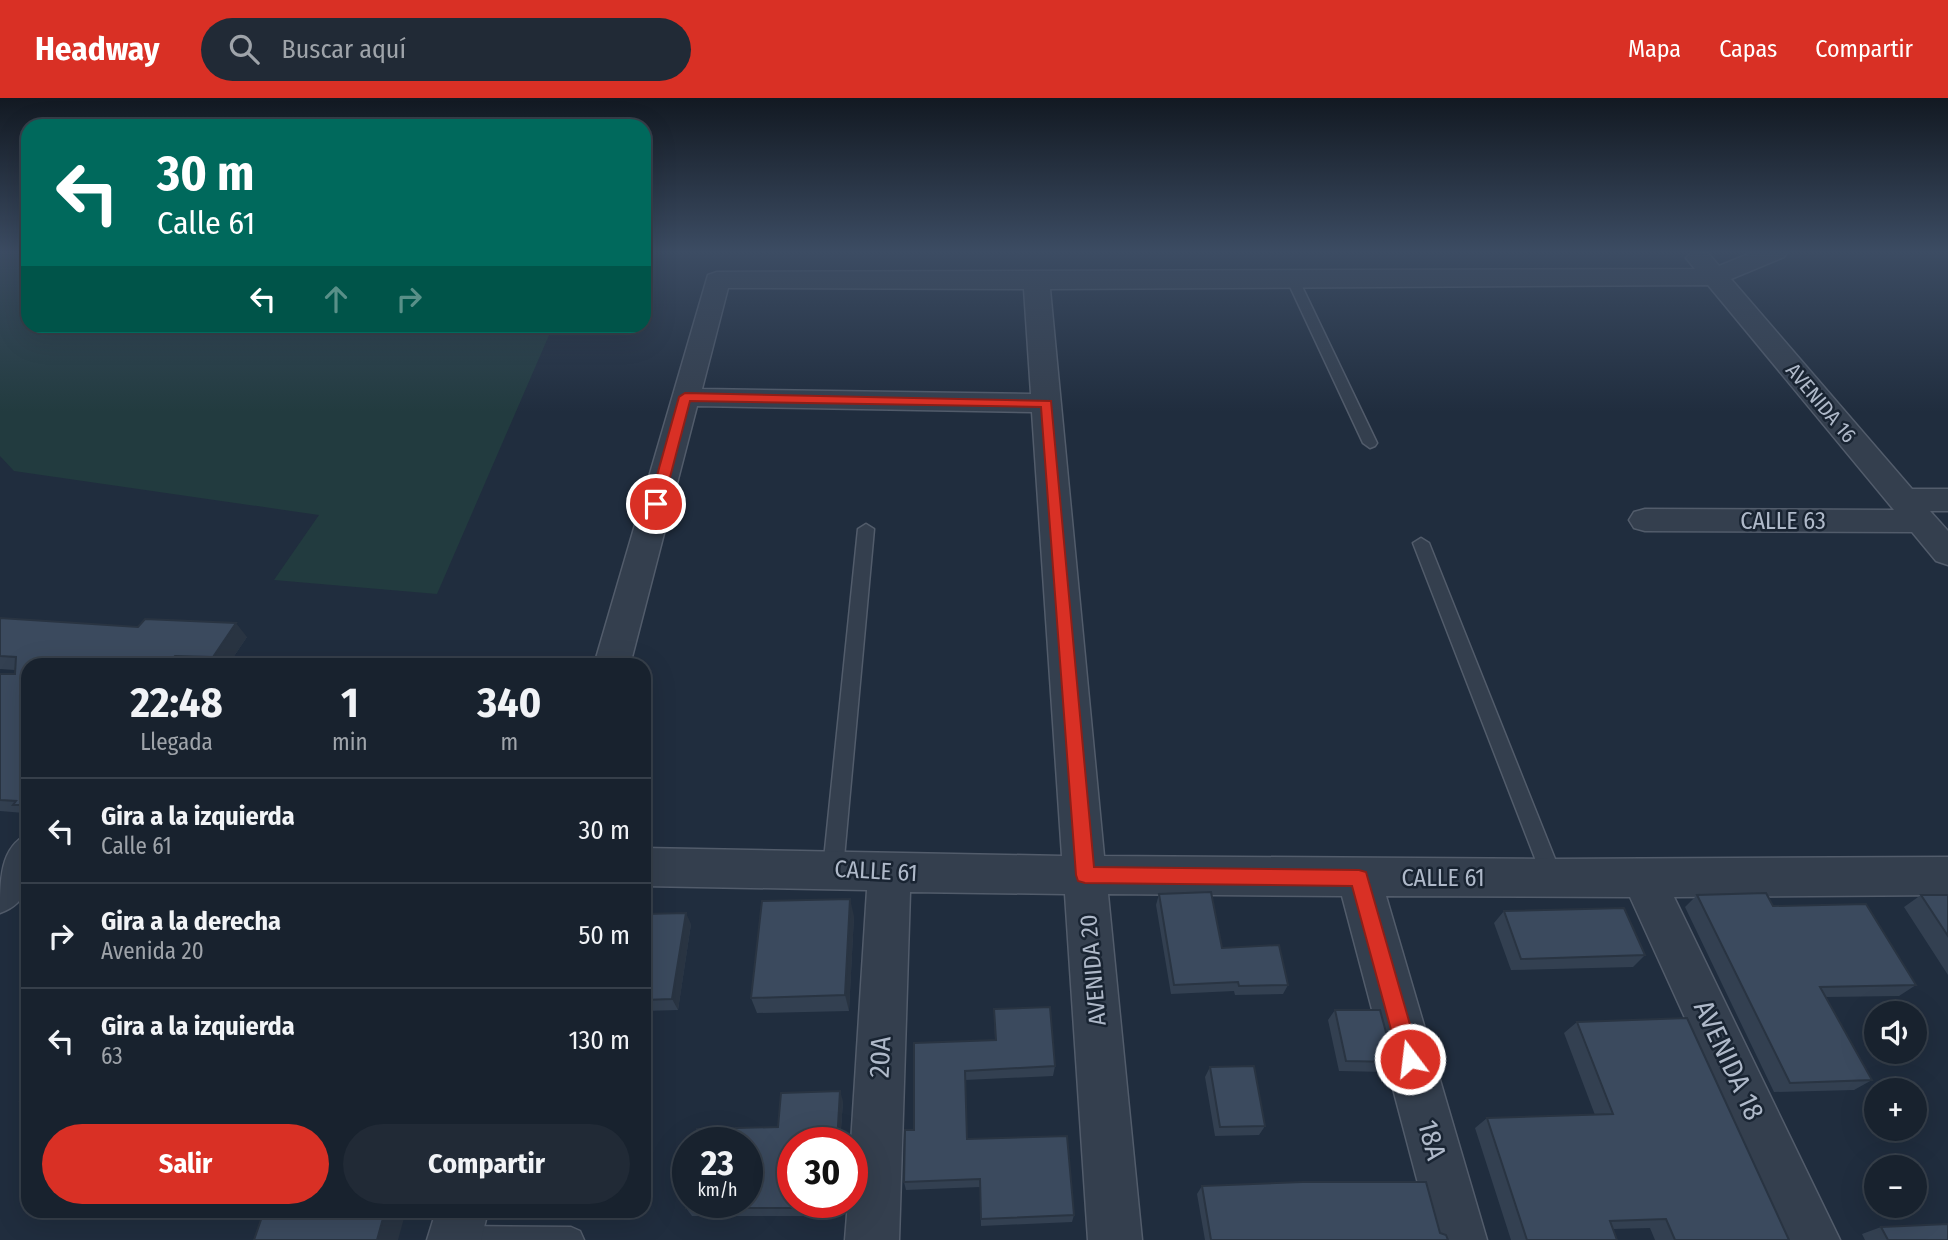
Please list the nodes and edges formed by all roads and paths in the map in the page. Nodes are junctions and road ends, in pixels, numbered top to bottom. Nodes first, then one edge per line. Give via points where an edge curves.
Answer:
1 (710, 305) edge
2 (1038, 305) edge
3 (1305, 305) edge
4 (1738, 305) edge
5 (685, 397) junction
6 (1047, 403) junction
7 (1370, 443) dead end
8 (1948, 500) edge
9 (1912, 511) junction
10 (1645, 520) dead end
11 (866, 528) dead end
12 (1421, 542) dead end
13 (1948, 553) edge
14 (614, 658) edge
15 (0, 850) edge
16 (21, 851) edge
17 (21, 862) edge
18 (651, 867) edge
19 (833, 869) junction
20 (889, 873) junction
21 (1085, 875) junction
22 (1948, 876) edge
23 (1359, 878) junction
24 (1553, 879) junction
25 (1644, 880) junction
26 (0, 894) edge
27 (457, 1230) edge
28 (571, 1240) edge
29 (872, 1240) edge
30 (1115, 1240) edge
31 (1460, 1240) edge
32 (1813, 1240) edge

1 - 5 street
2 - 6 street, AVENIDA 20
3 - 7 lane
4 - 9 street, AVENIDA 16
5 - 6 street
5 - 14 street
6 - 21 street, AVENIDA 20
8 - 9 street, CALLE 63
9 - 10 street, CALLE 63
9 - 13 street, AVENIDA 16
11 - 19 lane
12 - 24 lane
15 - 16 street
17 - 26 street
18 - 19 street, CALLE 61
19 - 20 street, CALLE 61
20 - 21 street, CALLE 61
20 - 29 street, 20A
21 - 23 street, CALLE 61
21 - 30 street, AVENIDA 20
22 - 25 street, CALLE 61
23 - 24 street, CALLE 61
23 - 31 street, 18A
24 - 25 street, CALLE 61
25 - 32 street, AVENIDA 18
27 - 28 lane

